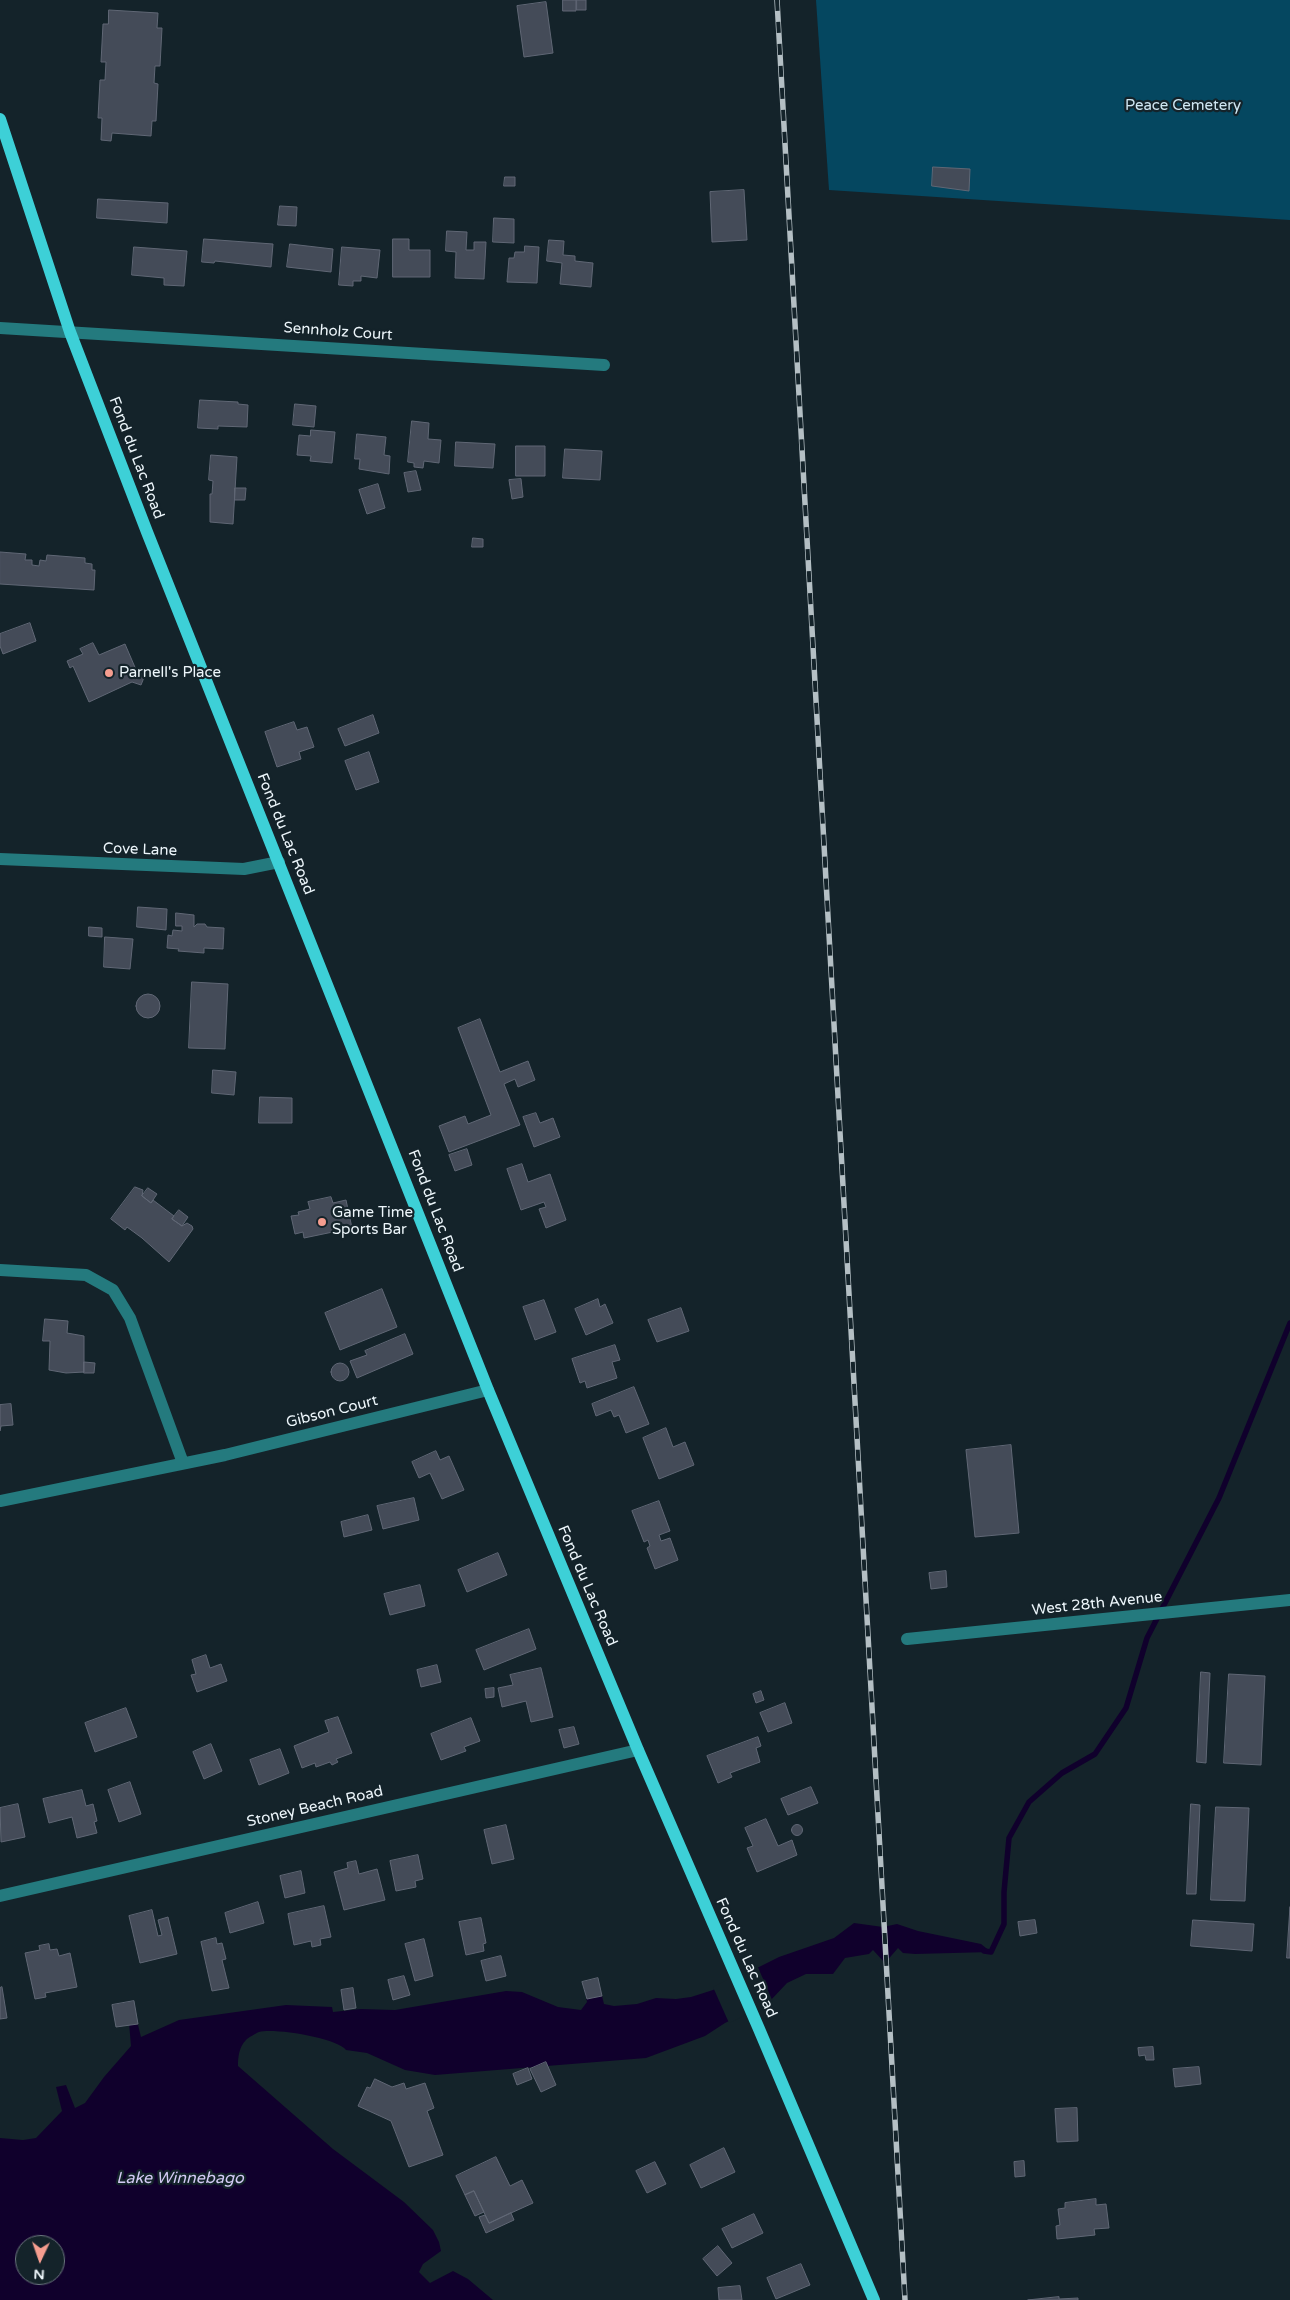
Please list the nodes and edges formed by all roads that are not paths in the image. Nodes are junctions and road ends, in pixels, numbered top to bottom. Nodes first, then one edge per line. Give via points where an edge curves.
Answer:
1 (0, 120) edge
2 (0, 328) edge
3 (70, 332) junction
4 (604, 365) dead end
5 (0, 859) edge
6 (279, 862) junction
7 (0, 1270) edge
8 (488, 1390) junction
9 (183, 1463) junction
10 (0, 1501) edge
11 (1290, 1600) edge
12 (907, 1639) dead end
13 (638, 1750) junction
14 (0, 1896) edge
15 (874, 2300) edge

1 - 3 main road, Fond du Lac Road
2 - 3 street, Sennholz Court
3 - 4 street, Sennholz Court
3 - 6 main road, Fond du Lac Road
5 - 6 street, Cove Lane via 244,869
6 - 8 main road, Fond du Lac Road
7 - 9 street via 86,1275 114,1290 130,1318
8 - 9 street, Gibson Court
8 - 13 main road, Fond du Lac Road
9 - 10 street, Gibson Court
11 - 12 street, West 28th Avenue
13 - 14 street, Stoney Beach Road
13 - 15 main road, Fond du Lac Road

